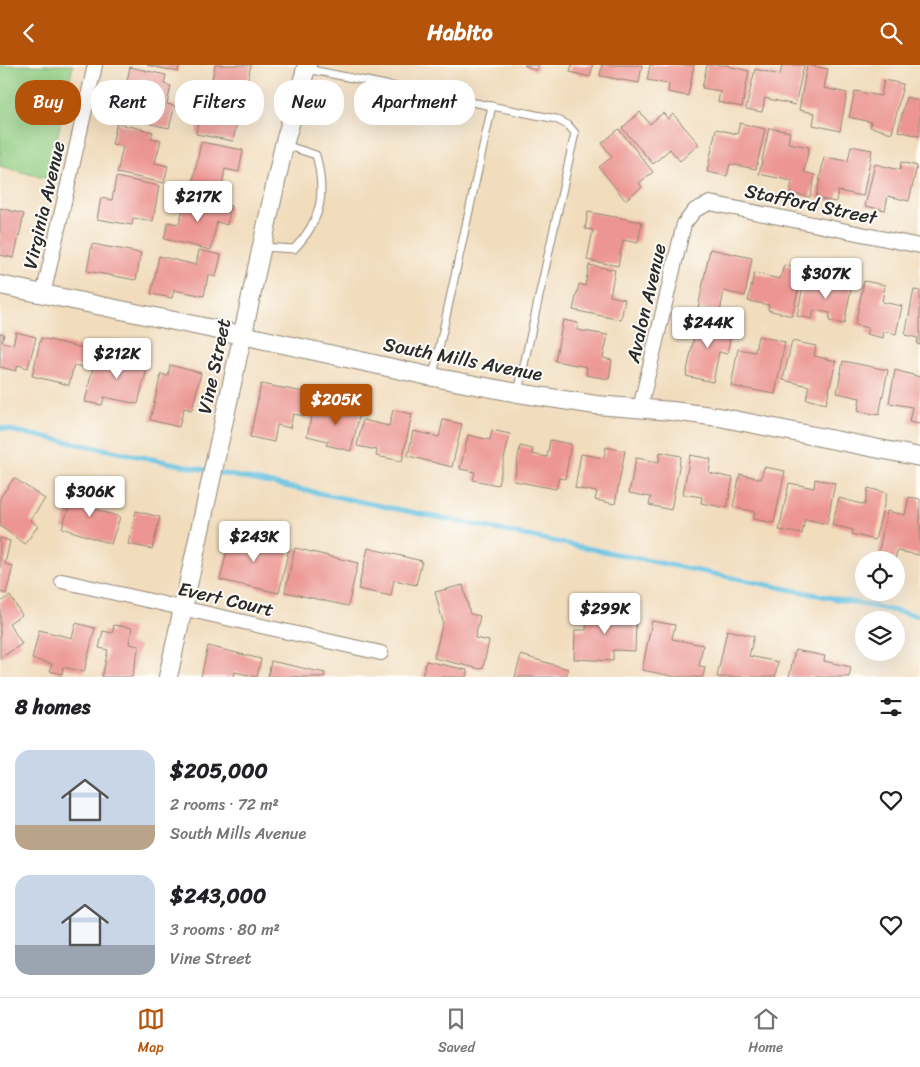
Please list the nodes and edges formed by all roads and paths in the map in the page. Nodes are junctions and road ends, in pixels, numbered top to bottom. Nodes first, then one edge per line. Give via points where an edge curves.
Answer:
1 (95, 65) edge
2 (306, 67) edge
3 (492, 106) junction
4 (284, 145) junction
5 (695, 210) joint
6 (920, 246) edge
7 (262, 247) junction
8 (0, 285) edge
9 (43, 295) junction
10 (242, 335) junction
11 (433, 377) junction
12 (518, 393) junction
13 (640, 408) junction
14 (920, 457) edge
15 (62, 581) dead end
16 (183, 608) junction
17 (381, 653) dead end
18 (168, 677) edge

1 - 9 street, Virginia Avenue
2 - 3 lane
2 - 4 street, Vine Street
3 - 11 lane
3 - 12 lane via 556,119 576,133
4 - 7 street, Vine Street
4 - 7 lane via 316,155 321,177 318,212 307,235 294,249
5 - 6 street, Stafford Street via 710,203
5 - 13 street, Avalon Avenue via 684,224
7 - 10 street, Vine Street
8 - 9 street, South Mills Avenue
9 - 10 street, South Mills Avenue
10 - 11 street, South Mills Avenue
10 - 16 street, Vine Street
11 - 12 street, South Mills Avenue
12 - 13 street, South Mills Avenue
13 - 14 street, South Mills Avenue via 719,417
15 - 16 street, Evert Court
16 - 17 street, Evert Court
16 - 18 street, Vine Street

